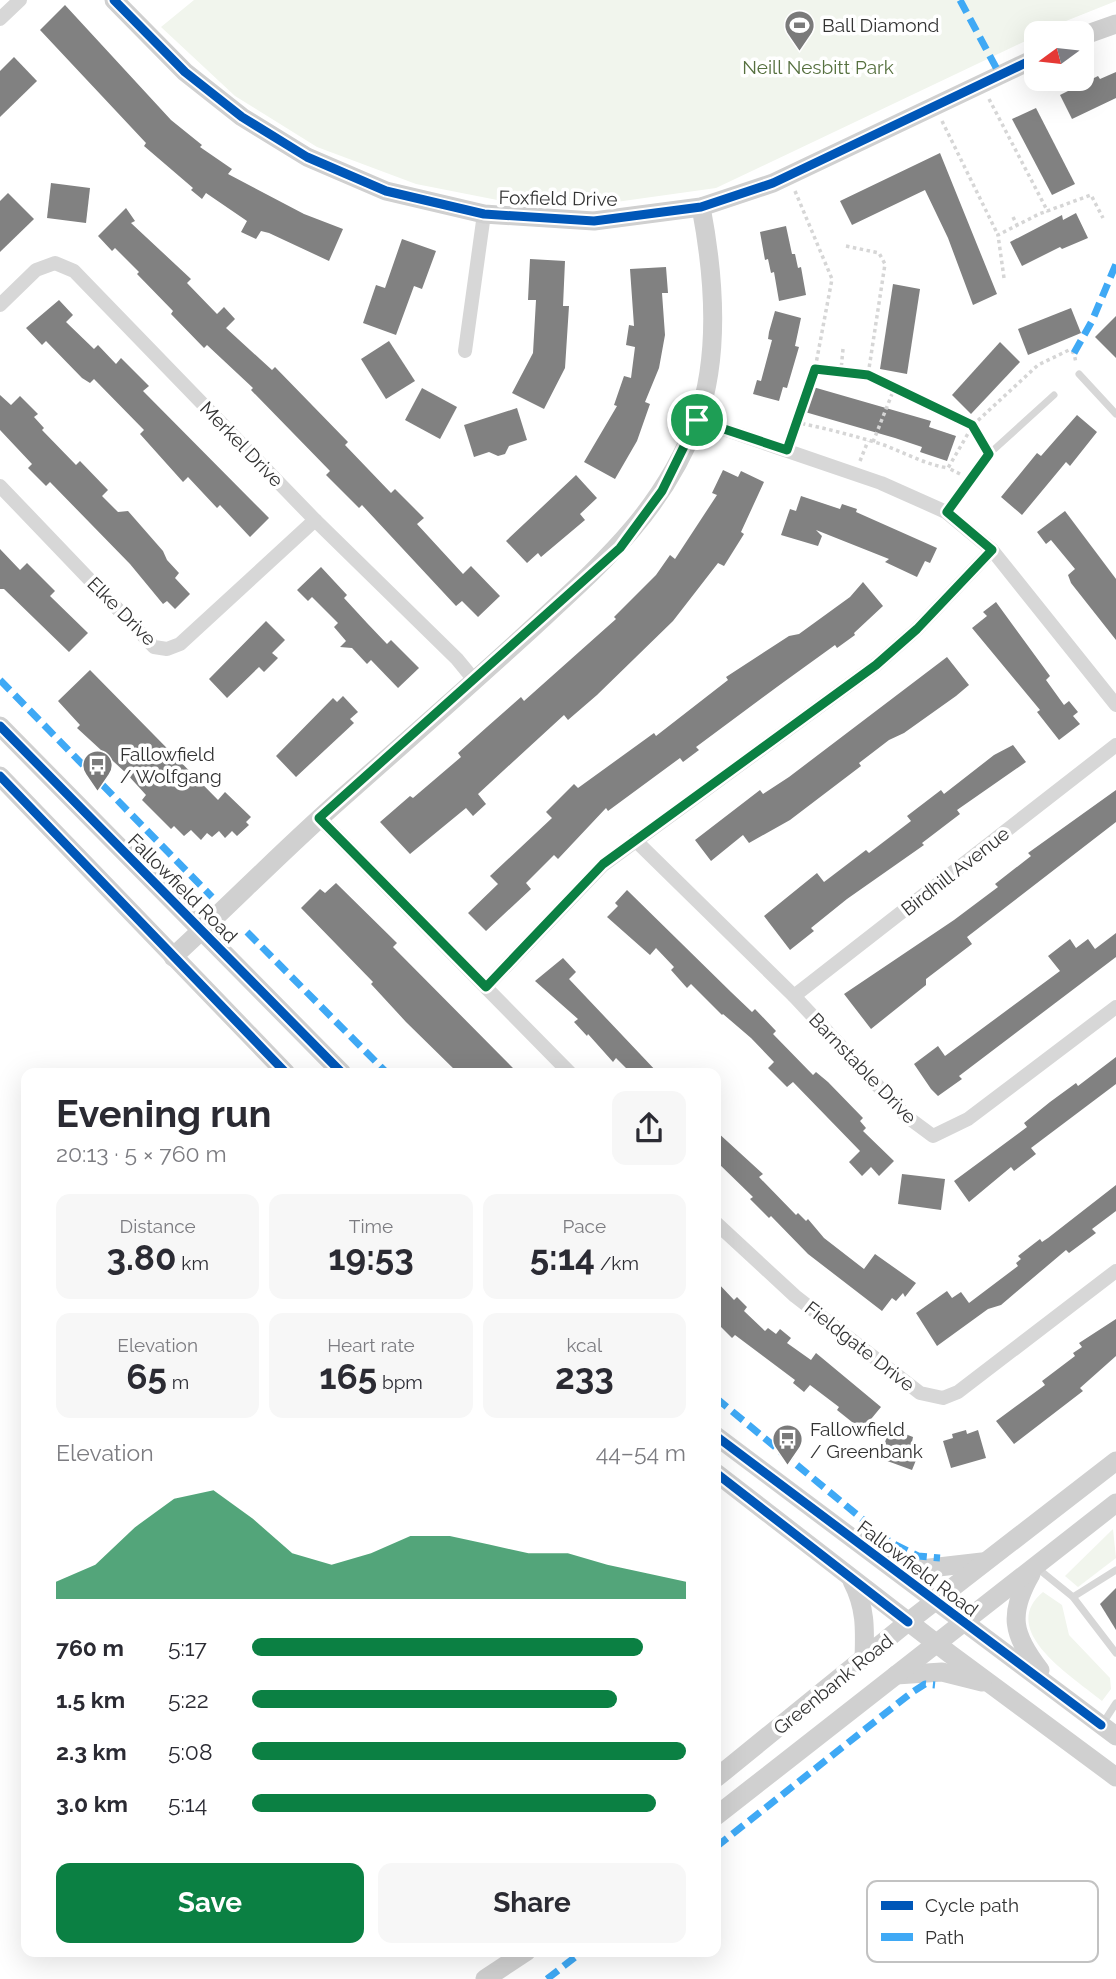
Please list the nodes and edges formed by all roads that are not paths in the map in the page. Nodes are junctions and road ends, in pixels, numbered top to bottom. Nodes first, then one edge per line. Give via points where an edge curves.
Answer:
1 (20, 0) edge
2 (114, 0) edge
3 (0, 19) edge
4 (1116, 24) edge
5 (1094, 32) edge
6 (1024, 64) edge
7 (701, 207) junction
8 (484, 214) junction
9 (0, 305) edge
10 (465, 351) dead end
11 (1079, 374) road end
12 (1054, 395) dead end
13 (1116, 414) edge
14 (697, 420) junction
15 (0, 486) edge
16 (947, 512) junction
17 (315, 520) junction
18 (992, 550) junction
19 (475, 681) junction
20 (1116, 705) edge
21 (0, 726) edge
22 (1116, 745) edge
23 (0, 776) edge
24 (319, 818) junction
25 (635, 840) junction
26 (201, 931) junction
27 (173, 957) junction
28 (486, 987) junction
29 (794, 996) junction
30 (1116, 1007) edge
31 (281, 1068) edge
32 (337, 1068) edge
33 (565, 1068) edge
34 (721, 1228) edge
35 (1116, 1270) edge
36 (721, 1440) edge
37 (1116, 1461) edge
38 (721, 1477) edge
39 (1116, 1503) edge
40 (875, 1558) junction
41 (987, 1561) junction
42 (1036, 1566) junction
43 (1116, 1570) edge
44 (849, 1577) junction
45 (1073, 1597) junction
46 (935, 1602) junction
47 (908, 1622) junction
48 (962, 1623) junction
49 (936, 1644) junction
50 (1116, 1653) edge
51 (864, 1659) junction
52 (897, 1675) junction
53 (990, 1684) junction
54 (1053, 1687) junction
55 (1116, 1703) edge
56 (1109, 1730) edge
57 (721, 1774) edge
58 (1116, 1777) edge
59 (721, 1812) edge
60 (500, 1957) edge
61 (518, 1957) edge
62 (475, 1979) edge
63 (485, 1979) edge

1 - 3 street
2 - 8 main road, Foxfield Drive via 185,72 242,117 307,157 386,191
4 - 5 main road
6 - 7 main road, Foxfield Drive via 773,183
7 - 8 main road, Foxfield Drive via 594,221
7 - 14 main road via 713,307
8 - 10 street
9 - 17 street, Merkel Drive via 36,271 55,263 74,271
11 - 13 lane
12 - 16 lane via 989,454
14 - 16 street via 855,474
14 - 19 main road via 662,491 620,548
15 - 17 street, Elke Drive via 154,647 167,649 180,644
16 - 18 street
17 - 19 street, Merkel Drive
18 - 20 street
18 - 25 street via 876,665
19 - 24 main road
21 - 26 main road, Fallowfield Road
22 - 29 street, Birdhill Avenue
23 - 27 main road
24 - 26 main road
24 - 28 street
25 - 28 street via 603,864
25 - 29 street, Barnstable Drive
26 - 27 main road
26 - 32 main road, Fallowfield Road
27 - 31 main road
28 - 33 street
29 - 30 street, Barnstable Drive via 906,1116 933,1136 968,1119
34 - 35 street, Fieldgate Drive via 795,1296 920,1393 943,1398 958,1392
36 - 40 main road, Fallowfield Road
37 - 41 main road, Greenbank Road
38 - 44 main road
39 - 42 main road, Greenbank Road
40 - 41 main road via 920,1569
40 - 46 main road, Fallowfield Road
41 - 46 main road, Greenbank Road
42 - 45 lane
42 - 48 main road, Greenbank Road
42 - 54 main road via 1014,1616 1025,1651
43 - 45 lane
44 - 47 main road
44 - 51 main road via 863,1602
45 - 50 lane
46 - 47 main road, Greenbank Road
46 - 48 main road, Fallowfield Road
47 - 49 main road
47 - 51 main road, Greenbank Road
48 - 49 main road, Greenbank Road
48 - 54 main road, Fallowfield Road
49 - 52 main road, Greenbank Road
49 - 53 main road
51 - 57 main road, Greenbank Road
52 - 53 main road via 942,1672
52 - 59 main road, Greenbank Road
53 - 58 main road
54 - 56 main road, Fallowfield Road
55 - 56 lane
60 - 62 main road
61 - 63 main road

